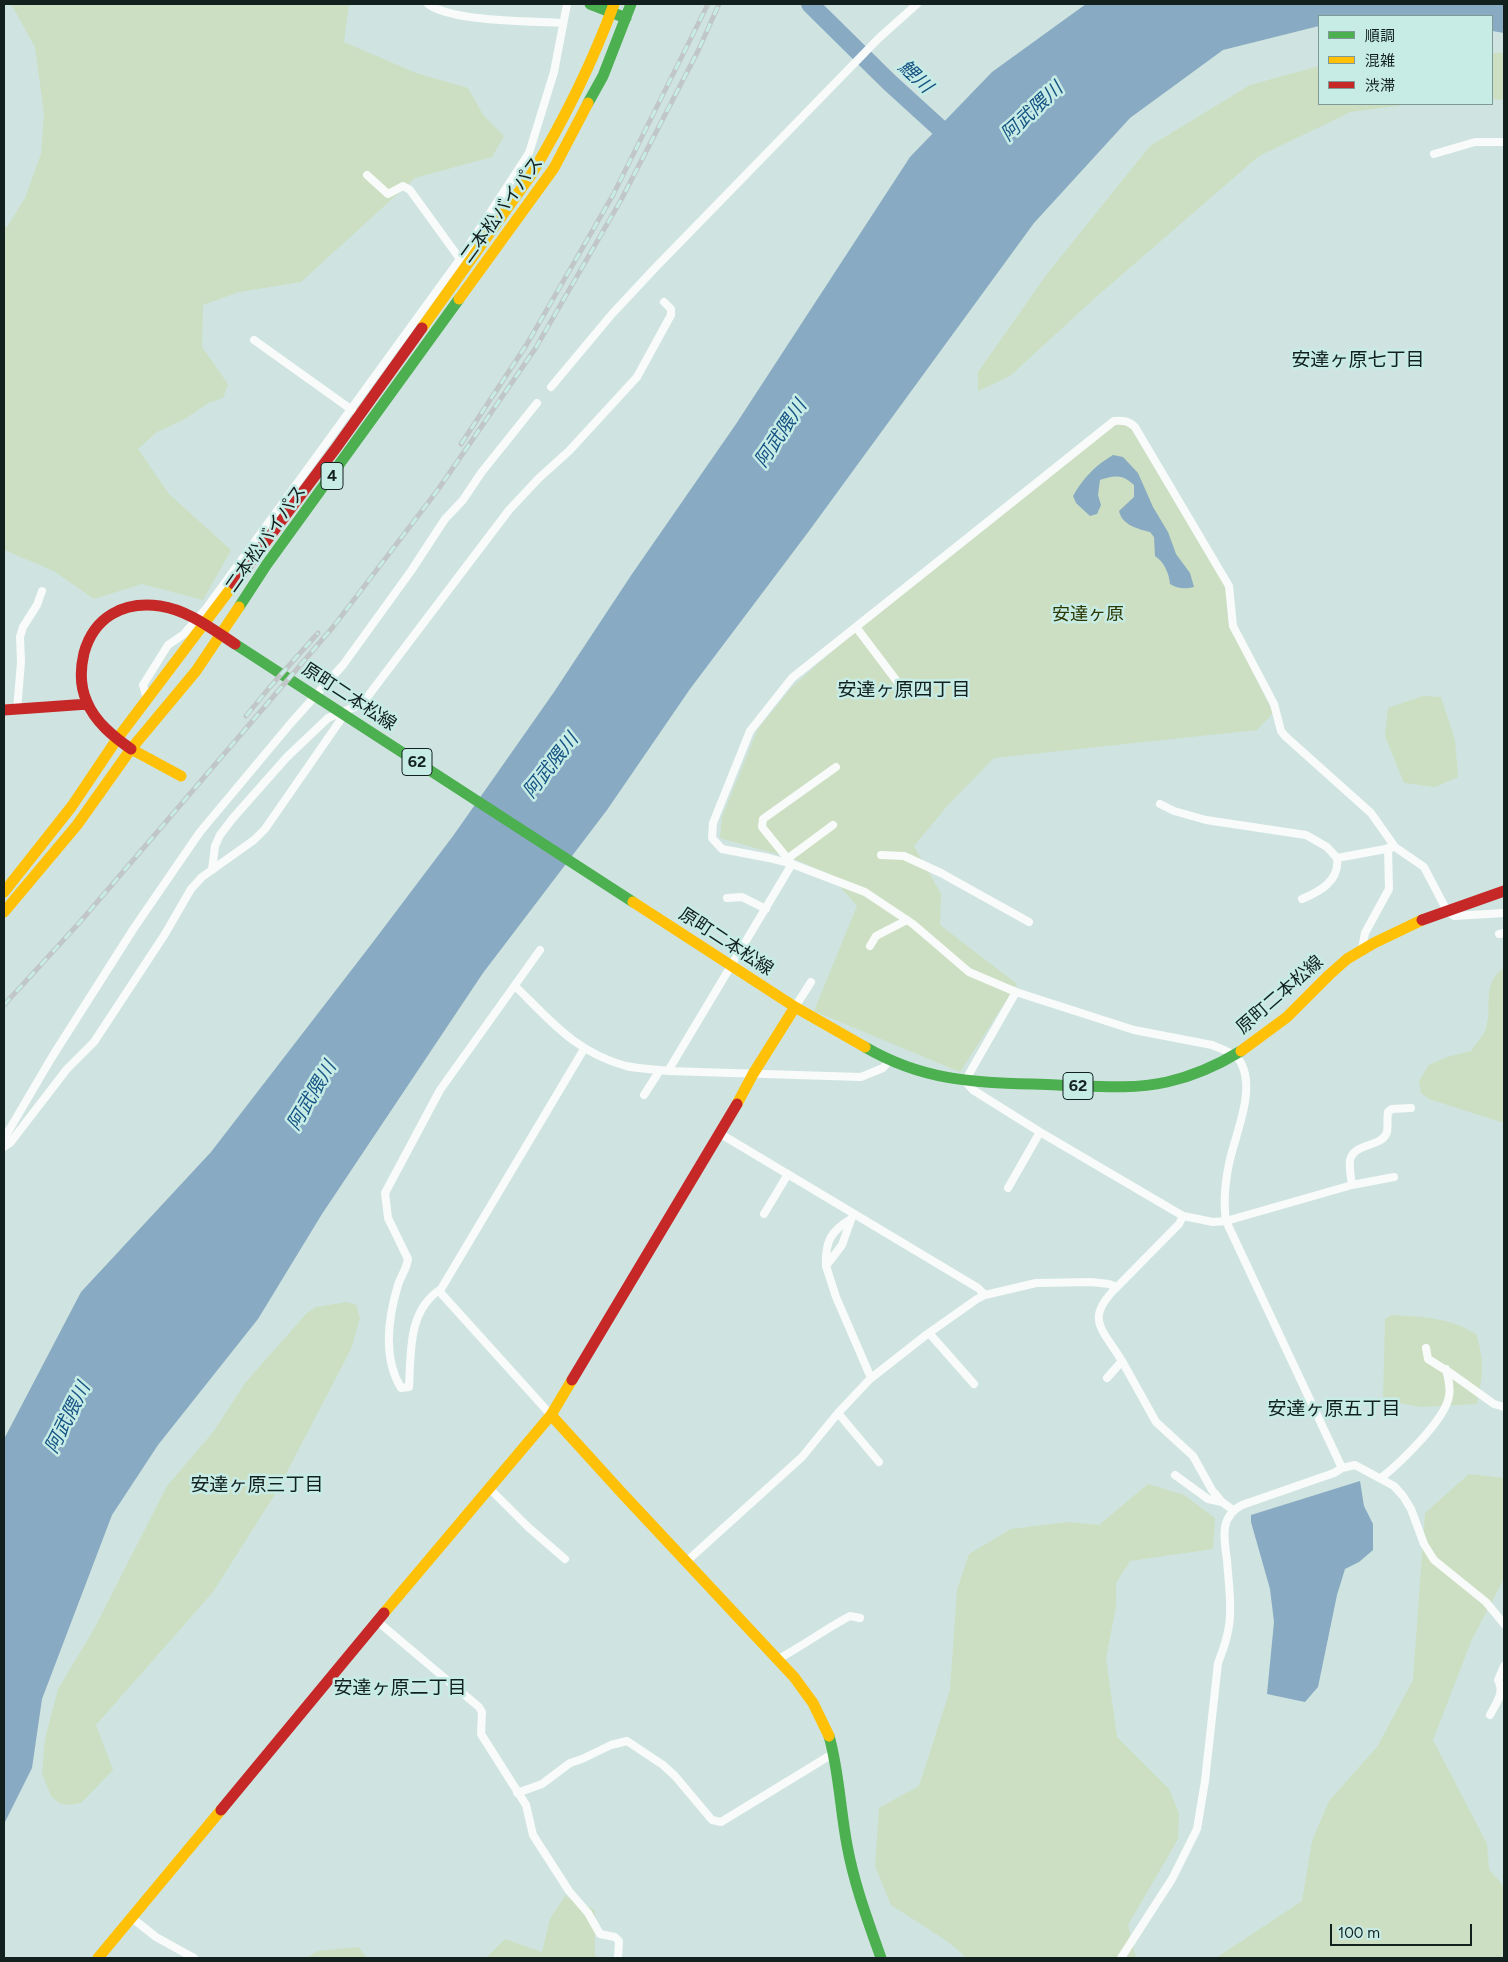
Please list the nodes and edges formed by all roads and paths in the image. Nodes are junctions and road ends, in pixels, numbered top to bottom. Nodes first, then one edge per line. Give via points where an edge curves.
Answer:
1 (428, 4) edge
2 (567, 4) edge
3 (590, 4) edge
4 (630, 4) edge
5 (917, 4) edge
6 (612, 8) edge
7 (626, 18) junction
8 (562, 23) junction
9 (1504, 142) edge
10 (1434, 154) dead end
11 (367, 175) dead end
12 (460, 259) junction
13 (664, 302) dead end
14 (254, 340) dead end
15 (551, 386) dead end
16 (537, 404) dead end
17 (352, 410) junction
18 (42, 590) dead end
19 (856, 627) junction
20 (898, 684) dead end
21 (147, 699) junction
22 (88, 704) junction
23 (4, 710) edge
24 (18, 710) junction
25 (344, 715) junction
26 (117, 739) junction
27 (131, 748) junction
28 (836, 767) dead end
29 (182, 776) dead end
30 (1160, 804) dead end
31 (833, 825) dead end
32 (1391, 848) junction
33 (880, 856) dead end
34 (1337, 858) junction
35 (789, 862) junction
36 (212, 870) junction
37 (4, 892) edge
38 (1504, 892) edge
39 (727, 898) dead end
40 (1302, 900) dead end
41 (766, 909) junction
42 (1447, 911) junction
43 (4, 912) edge
44 (1504, 912) edge
45 (907, 920) junction
46 (1028, 922) dead end
47 (870, 946) dead end
48 (1362, 949) junction
49 (540, 950) dead end
50 (731, 966) junction
51 (811, 982) dead end
52 (515, 986) junction
53 (1016, 992) junction
54 (794, 1007) junction
55 (584, 1049) junction
56 (1233, 1055) junction
57 (889, 1061) junction
58 (660, 1070) junction
59 (668, 1071) junction
60 (753, 1074) junction
61 (965, 1081) junction
62 (644, 1095) dead end
63 (1411, 1108) dead end
64 (1040, 1132) junction
65 (719, 1133) junction
66 (5, 1138) edge
67 (4, 1148) edge
68 (788, 1174) junction
69 (1394, 1177) dead end
70 (1352, 1184) junction
71 (1008, 1188) dead end
72 (764, 1214) dead end
73 (852, 1216) junction
74 (1183, 1216) junction
75 (1226, 1221) junction
76 (826, 1266) junction
77 (1117, 1286) junction
78 (438, 1291) junction
79 (985, 1295) junction
80 (929, 1333) junction
81 (1426, 1348) dead end
82 (1122, 1361) junction
83 (1446, 1369) junction
84 (872, 1378) junction
85 (1107, 1378) dead end
86 (974, 1384) dead end
87 (1504, 1407) edge
88 (838, 1414) junction
89 (552, 1415) junction
90 (878, 1462) dead end
91 (1342, 1468) junction
92 (1175, 1475) dead end
93 (1381, 1478) junction
94 (489, 1488) junction
95 (1222, 1502) junction
96 (1233, 1510) junction
97 (565, 1559) dead end
98 (687, 1561) junction
99 (860, 1618) dead end
100 (377, 1621) junction
101 (1504, 1624) edge
102 (778, 1659) junction
103 (1504, 1666) edge
104 (1490, 1715) dead end
105 (834, 1753) junction
106 (517, 1793) junction
107 (132, 1918) junction
108 (98, 1958) edge
109 (194, 1958) edge
110 (618, 1958) edge
111 (881, 1958) edge
112 (1121, 1958) edge

1 - 8 street via 436,10 471,17
2 - 8 street
3 - 6 main road
4 - 7 main road, 4
5 - 15 street via 879,38 655,268
6 - 7 main road
6 - 21 main road, 二本松バイパス / 4 via 580,90 531,174 336,448
7 - 27 main road, 二本松バイパス / 4 via 603,76 554,168 267,564 196,671
8 - 12 street via 554,72 529,154
9 - 10 street via 1475,142
11 - 12 street via 388,194 404,186 410,190
12 - 17 street
13 - 36 street via 671,309 671,315 637,377 509,510 362,704 328,718 262,784 220,835
14 - 17 street
16 - 66 street via 445,519 343,665 200,832 134,928
17 - 21 street via 205,610 184,634 168,645 143,685
18 - 24 street via 20,637
19 - 20 street
19 - 32 street via 1114,421 1130,423 1229,586 1233,626 1274,704 1281,731 1371,813
19 - 35 street via 792,678 752,728 713,822 712,838 722,849
21 - 26 main road, 二本松バイパス / 4
22 - 24 main road
22 - 25 main road, 原町二本松線 / 62 via 80,676 83,654 93,630 107,616 145,604 167,606 191,616
22 - 26 main road, 原町二本松線 / 62 via 106,730
23 - 24 main road
25 - 36 street via 265,829
25 - 50 main road, 原町二本松線 / 62
26 - 27 main road, 原町二本松線 / 62
26 - 37 main road, 二本松バイパス / 4 via 72,806
27 - 29 main road, 原町二本松線
27 - 43 main road, 二本松バイパス / 4 via 77,824
28 - 35 street via 763,819 762,827
30 - 34 street via 1206,820 1306,835
31 - 35 street
32 - 34 street
32 - 42 street via 1424,866
32 - 48 street via 1389,889 1366,933
33 - 46 street via 904,856 934,869
34 - 40 street via 1335,872 1329,882 1322,890
35 - 41 street
35 - 45 street via 865,892
36 - 67 street via 187,894 165,934 94,1042 67,1069
38 - 42 main road, 原町二本松線 / 62
39 - 41 street via 742,897
41 - 50 street
42 - 44 street via 1454,916
42 - 48 main road, 原町二本松線 / 62
45 - 47 street via 876,936
45 - 53 street via 969,972
48 - 56 main road, 原町二本松線 / 62 via 1339,966 1275,1026
49 - 52 street
50 - 54 main road, 原町二本松線 / 62
50 - 59 street
51 - 54 street
52 - 55 street via 571,1041
52 - 78 street via 440,1090 385,1193 388,1218 408,1259 392,1307 389,1328 394,1376 401,1388 409,1386 411,1345 418,1316 426,1300
53 - 56 street via 1134,1030 1212,1045
53 - 61 street
54 - 57 main road, 原町二本松線 / 62
54 - 60 main road
55 - 58 street via 628,1066
55 - 78 street
56 - 61 main road, 原町二本松線 / 62 via 1187,1077 1132,1087
56 - 75 street via 1240,1061 1245,1075 1246,1095 1224,1195
57 - 60 street via 883,1068 861,1077
57 - 61 main road, 原町二本松線 / 62 via 919,1072
58 - 59 street
58 - 62 street
59 - 60 street
60 - 65 main road
61 - 64 street via 973,1090
63 - 70 street via 1388,1112 1383,1139 1352,1155
64 - 71 street
64 - 74 street
65 - 68 street
65 - 89 main road
68 - 72 street
68 - 73 street
69 - 70 street
70 - 75 street
73 - 76 street via 842,1245
73 - 76 street via 835,1229 826,1249
73 - 79 street
74 - 75 street
74 - 77 street via 1179,1224
75 - 91 street
76 - 84 street
77 - 79 street via 1091,1282 1036,1283
77 - 82 street via 1103,1300 1098,1316 1099,1324
78 - 89 street
79 - 80 street
80 - 84 street
80 - 86 street
81 - 83 street via 1428,1359
82 - 85 street
82 - 95 street via 1156,1422 1193,1456
83 - 87 street via 1494,1404
83 - 93 street via 1449,1397 1443,1412 1405,1457
84 - 88 street
88 - 90 street
88 - 98 street via 802,1457
89 - 94 main road
89 - 98 main road via 580,1449
91 - 93 street via 1355,1465
91 - 96 street
92 - 95 street via 1208,1498
93 - 101 street via 1403,1496 1434,1560 1486,1602
94 - 97 street
94 - 100 main road
95 - 96 street
96 - 112 street via 1224,1530 1223,1544 1230,1615 1218,1663 1197,1829 1172,1879
98 - 102 main road
99 - 102 street via 850,1616 829,1626
100 - 106 street via 478,1707 482,1712 481,1734
100 - 107 main road
102 - 105 main road via 805,1691 821,1717
103 - 104 street via 1498,1680 1502,1693
105 - 106 street via 721,1822 712,1820 675,1776 627,1741 570,1763 542,1784
105 - 111 main road via 850,1861
106 - 110 street via 526,1805 533,1836 569,1891 588,1913 600,1934 619,1941
107 - 108 main road
107 - 109 street via 156,1937

